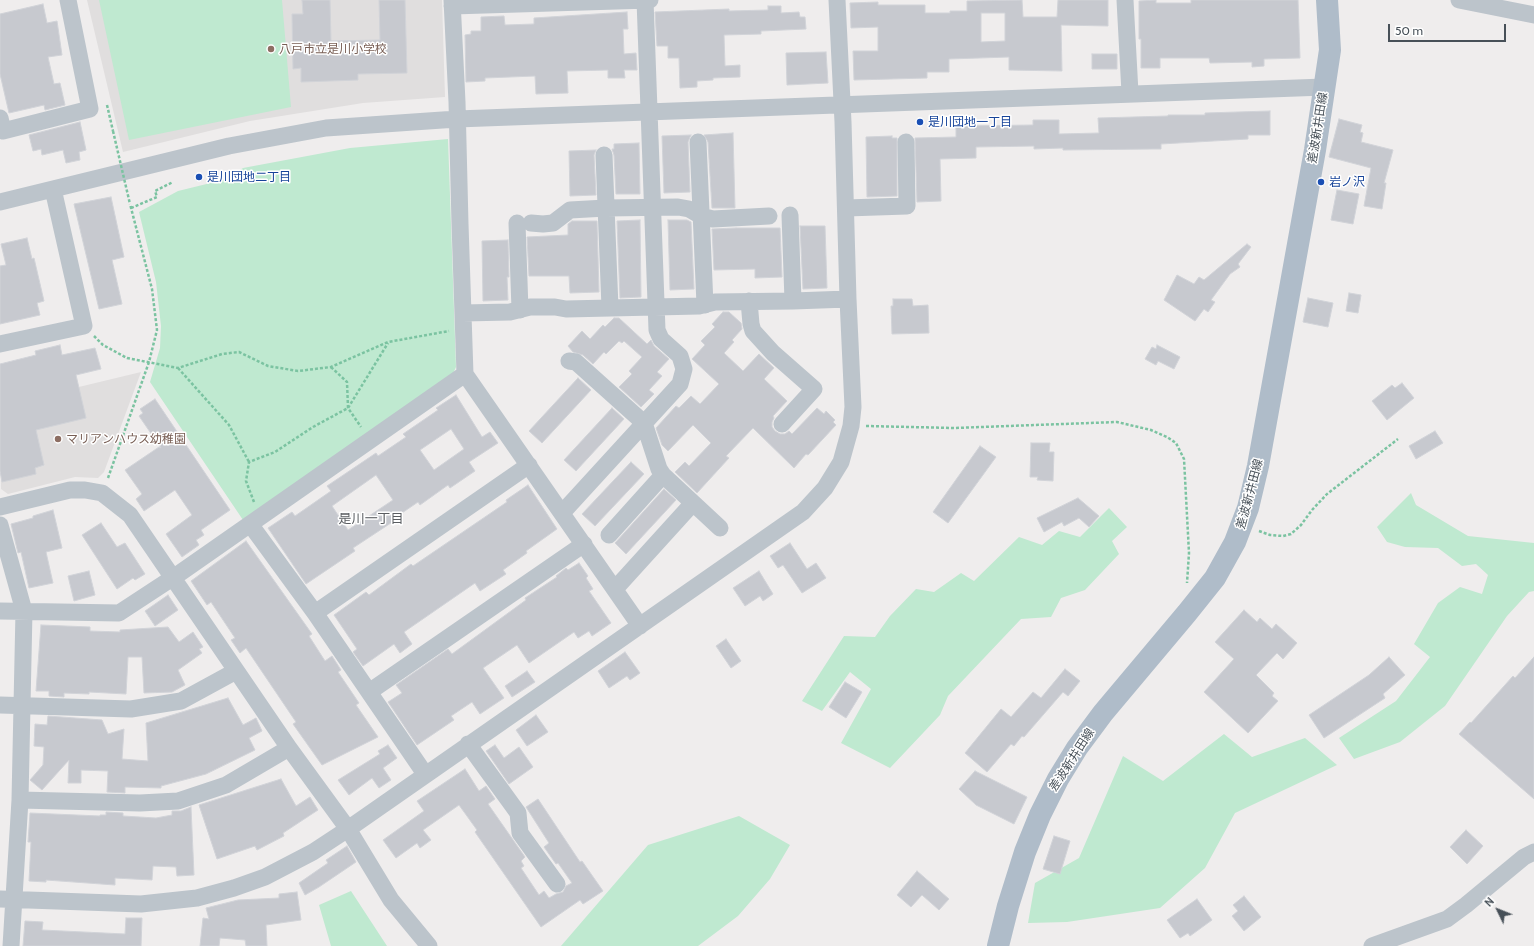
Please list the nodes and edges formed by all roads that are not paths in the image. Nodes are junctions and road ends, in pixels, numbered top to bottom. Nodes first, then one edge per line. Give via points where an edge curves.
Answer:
1 (68, 0) edge
2 (645, 0) edge
3 (650, 0) edge
4 (837, 0) edge
5 (1125, 0) edge
6 (1327, 0) edge
7 (1459, 0) edge
8 (452, 3) edge
9 (1534, 15) edge
10 (1324, 87) junction
11 (1130, 93) junction
12 (842, 105) junction
13 (649, 111) junction
14 (0, 118) edge
15 (457, 119) junction
16 (698, 142) dead end
17 (906, 142) dead end
18 (604, 155) dead end
19 (53, 189) junction
20 (0, 202) edge
21 (653, 207) junction
22 (606, 208) junction
23 (846, 208) junction
24 (790, 215) dead end
25 (701, 216) junction
26 (769, 216) dead end
27 (848, 299) junction
28 (749, 301) junction
29 (792, 301) junction
30 (705, 305) junction
31 (656, 307) junction
32 (610, 308) junction
33 (520, 310) junction
34 (464, 320) junction
35 (0, 344) edge
36 (569, 361) dead end
37 (465, 374) junction
38 (644, 423) junction
39 (782, 424) dead end
40 (529, 465) junction
41 (663, 475) junction
42 (693, 503) junction
43 (0, 507) edge
44 (562, 513) junction
45 (255, 521) junction
46 (0, 526) edge
47 (720, 528) dead end
48 (610, 535) dead end
49 (584, 544) junction
50 (172, 579) junction
51 (615, 589) junction
52 (0, 610) edge
53 (24, 611) junction
54 (315, 613) junction
55 (640, 626) junction
56 (236, 671) junction
57 (369, 692) junction
58 (0, 705) edge
59 (22, 705) junction
60 (468, 744) junction
61 (289, 748) junction
62 (425, 774) junction
63 (20, 800) junction
64 (348, 828) junction
65 (1534, 852) edge
66 (557, 884) dead end
67 (7, 899) edge
68 (11, 946) edge
69 (429, 946) edge
70 (998, 946) edge
71 (1372, 946) edge

1 - 14 street via 90,109 3,131
2 - 3 street
2 - 8 street
2 - 13 street
4 - 12 street
5 - 11 street
6 - 10 main road, 差波新井田線 via 1330,50
7 - 9 street
8 - 15 street
10 - 11 street
10 - 70 main road, 差波新井田線 via 1314,158 1258,466 1242,525 1215,578 1103,713 1058,779 1025,852
11 - 12 street
12 - 13 street
12 - 23 street
13 - 15 street
13 - 21 street
15 - 19 street via 326,128 229,146
15 - 34 street
16 - 25 street
17 - 23 street via 907,206
18 - 22 street
19 - 20 street
19 - 35 street via 84,326
21 - 22 street
21 - 25 street via 689,209
21 - 31 street
22 - 32 street
22 - 33 street via 570,210 553,223 524,223
23 - 27 street
24 - 29 street
25 - 26 street via 713,219
25 - 30 street
27 - 29 street
27 - 55 street via 853,407 851,426 841,462 825,488 803,512
28 - 29 street
28 - 30 street via 715,302
28 - 39 street via 753,331 773,353 814,389
30 - 31 street
31 - 32 street
31 - 38 street via 658,334 680,356 684,369 680,384
32 - 33 street via 530,307
33 - 34 street
34 - 37 street
36 - 38 street via 576,362
37 - 40 street
37 - 45 street
38 - 41 street
38 - 44 street
40 - 44 street
40 - 54 street
41 - 42 street
41 - 48 street
42 - 47 street
42 - 51 street
43 - 50 street via 70,490 102,493 130,515
44 - 49 street
45 - 50 street
45 - 54 street
46 - 53 street
49 - 51 street
49 - 57 street
50 - 53 street via 119,613
50 - 56 street
51 - 55 street
52 - 53 street
53 - 59 street
54 - 57 street
55 - 60 street
56 - 59 street via 181,701 131,709
56 - 61 street
57 - 62 street
58 - 59 street
59 - 63 street
60 - 62 street
60 - 66 street via 518,813 520,833
61 - 63 street via 226,785 178,801 140,804
61 - 64 street
62 - 64 street
63 - 67 street
64 - 67 street via 313,852 265,876 197,898 141,904
64 - 69 street via 391,900
65 - 71 street via 1524,857 1447,919
67 - 68 street

